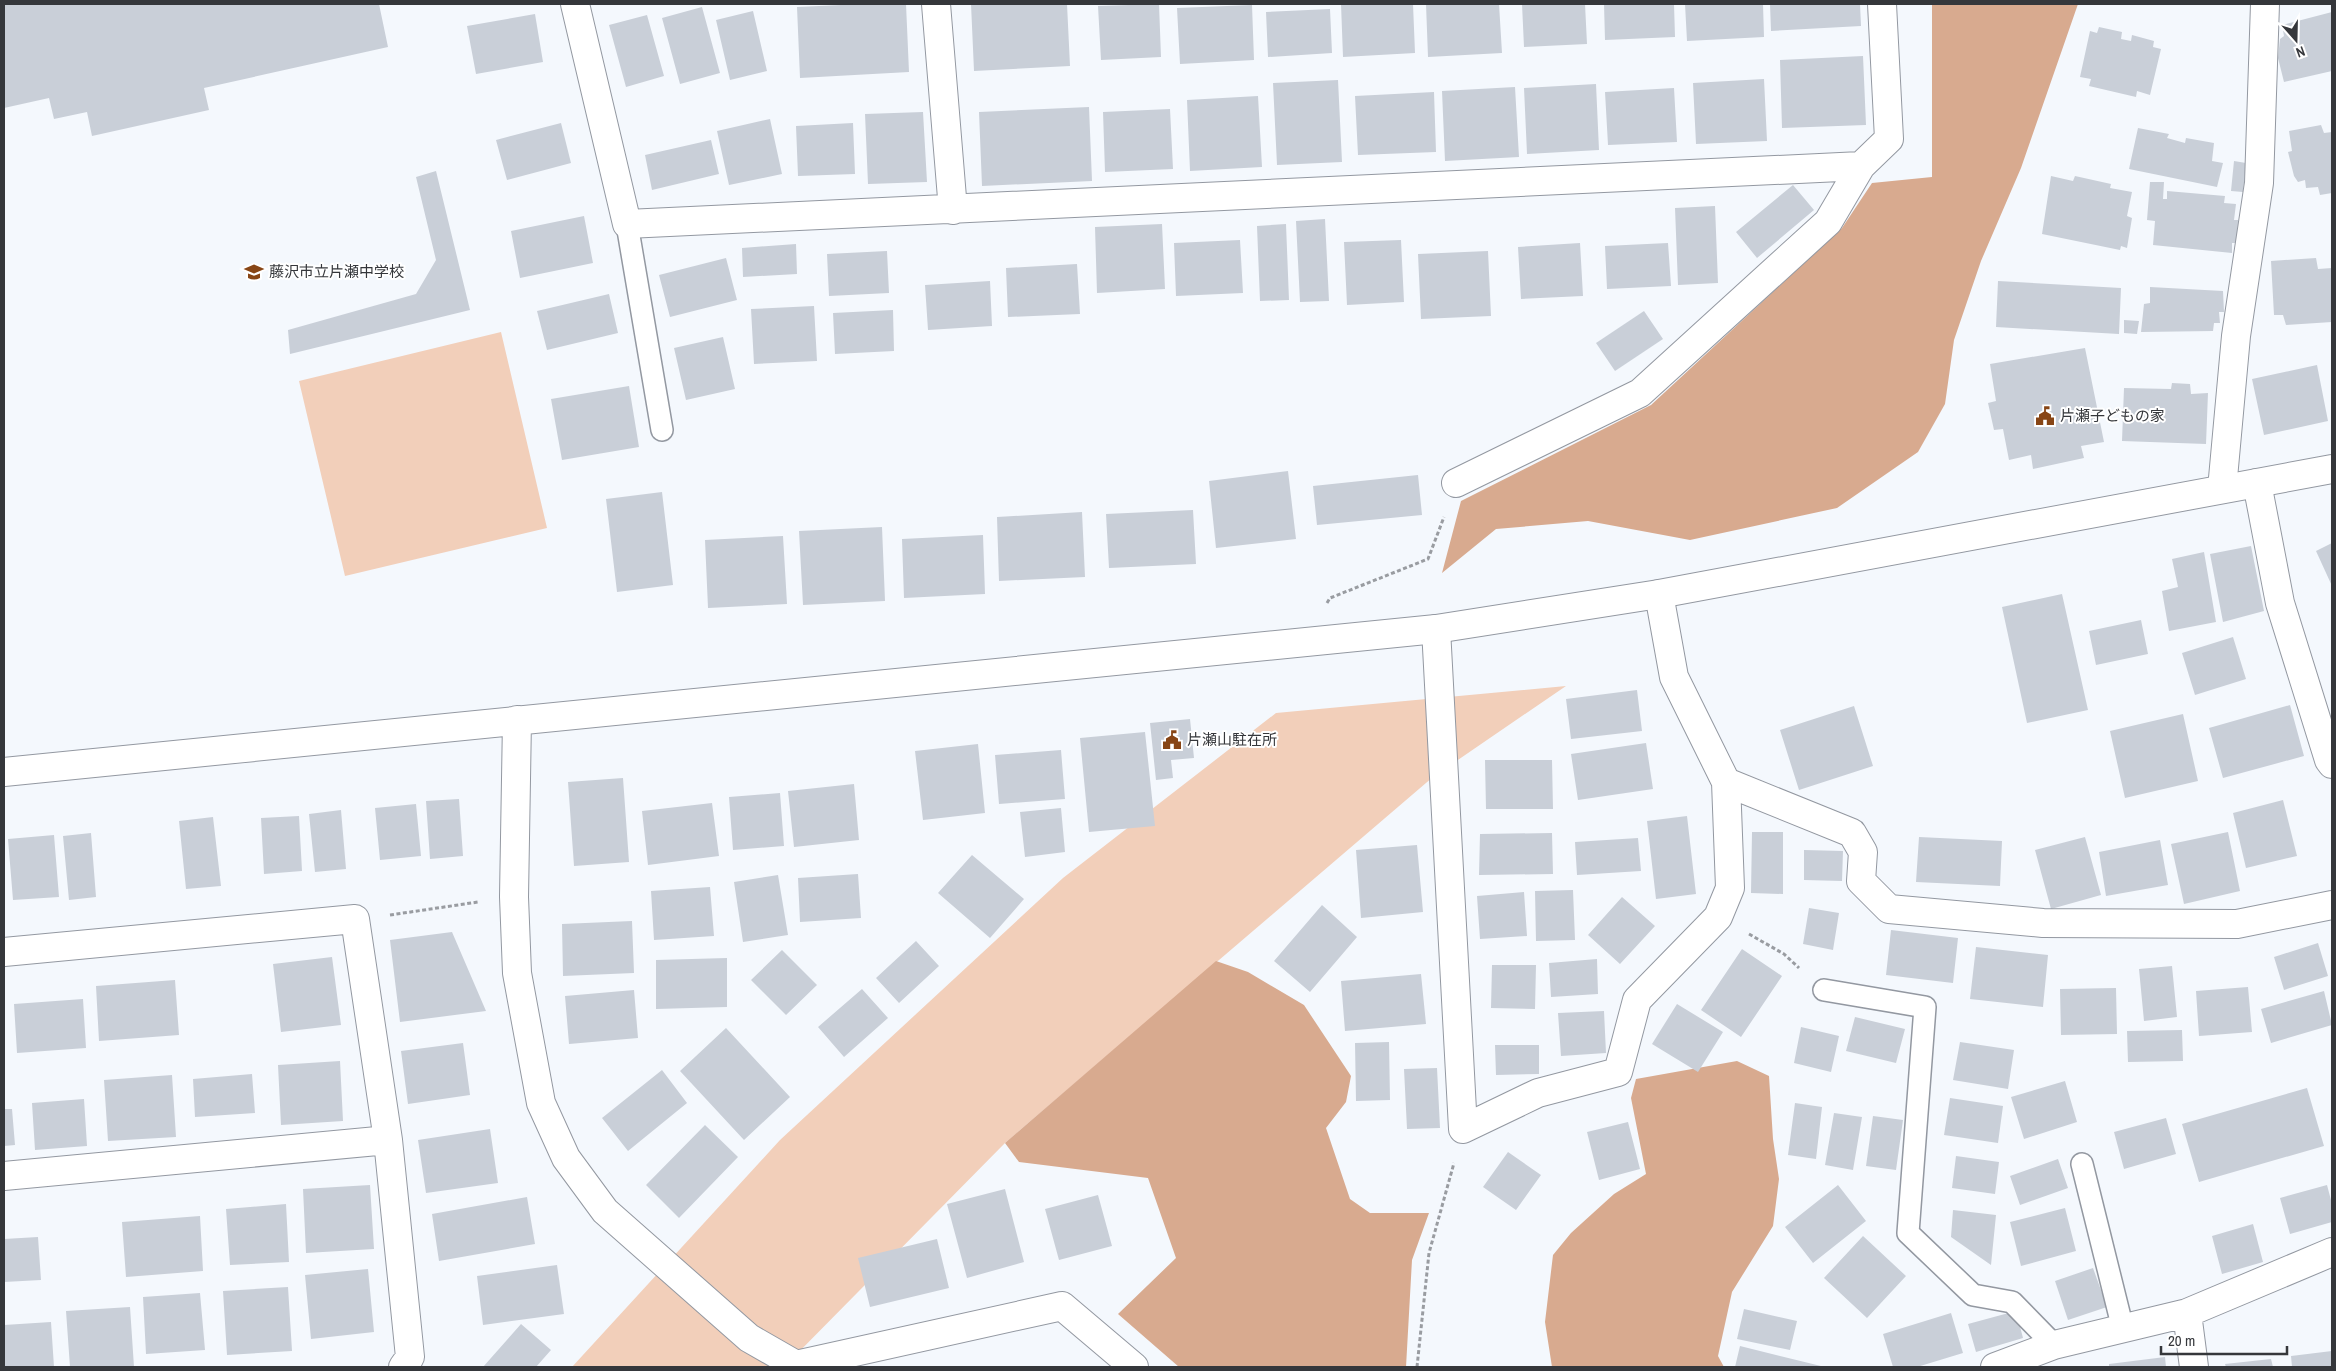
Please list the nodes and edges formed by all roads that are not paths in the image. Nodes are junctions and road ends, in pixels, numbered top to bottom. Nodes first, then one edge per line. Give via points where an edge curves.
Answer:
1 (575, 4) edge
2 (936, 4) edge
3 (1882, 4) edge
4 (2265, 4) edge
5 (1861, 166) junction
6 (954, 210) junction
7 (627, 224) junction
8 (662, 430) dead end
9 (2332, 470) edge
10 (1456, 483) road end
11 (2257, 483) junction
12 (2222, 489) junction
13 (1659, 594) junction
14 (1436, 629) junction
15 (517, 720) junction
16 (2332, 764) edge
17 (4, 772) edge
18 (1726, 782) junction
19 (2332, 905) edge
20 (4, 952) edge
21 (1824, 990) dead end
22 (388, 1140) junction
23 (2082, 1164) dead end
24 (4, 1176) edge
25 (2332, 1252) edge
26 (2187, 1313) junction
27 (2123, 1329) junction
28 (2054, 1345) junction
29 (403, 1367) edge
30 (1134, 1367) edge
31 (1995, 1367) edge
32 (2194, 1367) edge

1 - 7 street
2 - 6 street
3 - 5 street via 1889,139
4 - 12 street via 2259,183 2236,336
5 - 6 street
5 - 10 street via 1828,222 1640,393
6 - 7 street
7 - 8 lane
9 - 11 street
11 - 12 street
11 - 16 street via 2280,603
12 - 13 street
13 - 14 street
13 - 18 street via 1674,677
14 - 15 street
14 - 18 street via 1463,1129 1538,1093 1618,1072 1637,1000 1718,917 1730,888
15 - 17 street
15 - 30 street via 514,897 518,973 541,1103 566,1158 605,1211 749,1338 796,1364 1062,1306
18 - 19 street via 1852,833 1863,852 1861,881 1889,909 2043,923 2237,924
20 - 22 street via 355,920
21 - 28 lane via 1925,1007 1908,1233 1973,1295 2012,1302
22 - 24 street
22 - 29 street via 410,1357
23 - 27 lane
25 - 26 street
26 - 27 street
26 - 32 street
27 - 28 street
28 - 31 street

